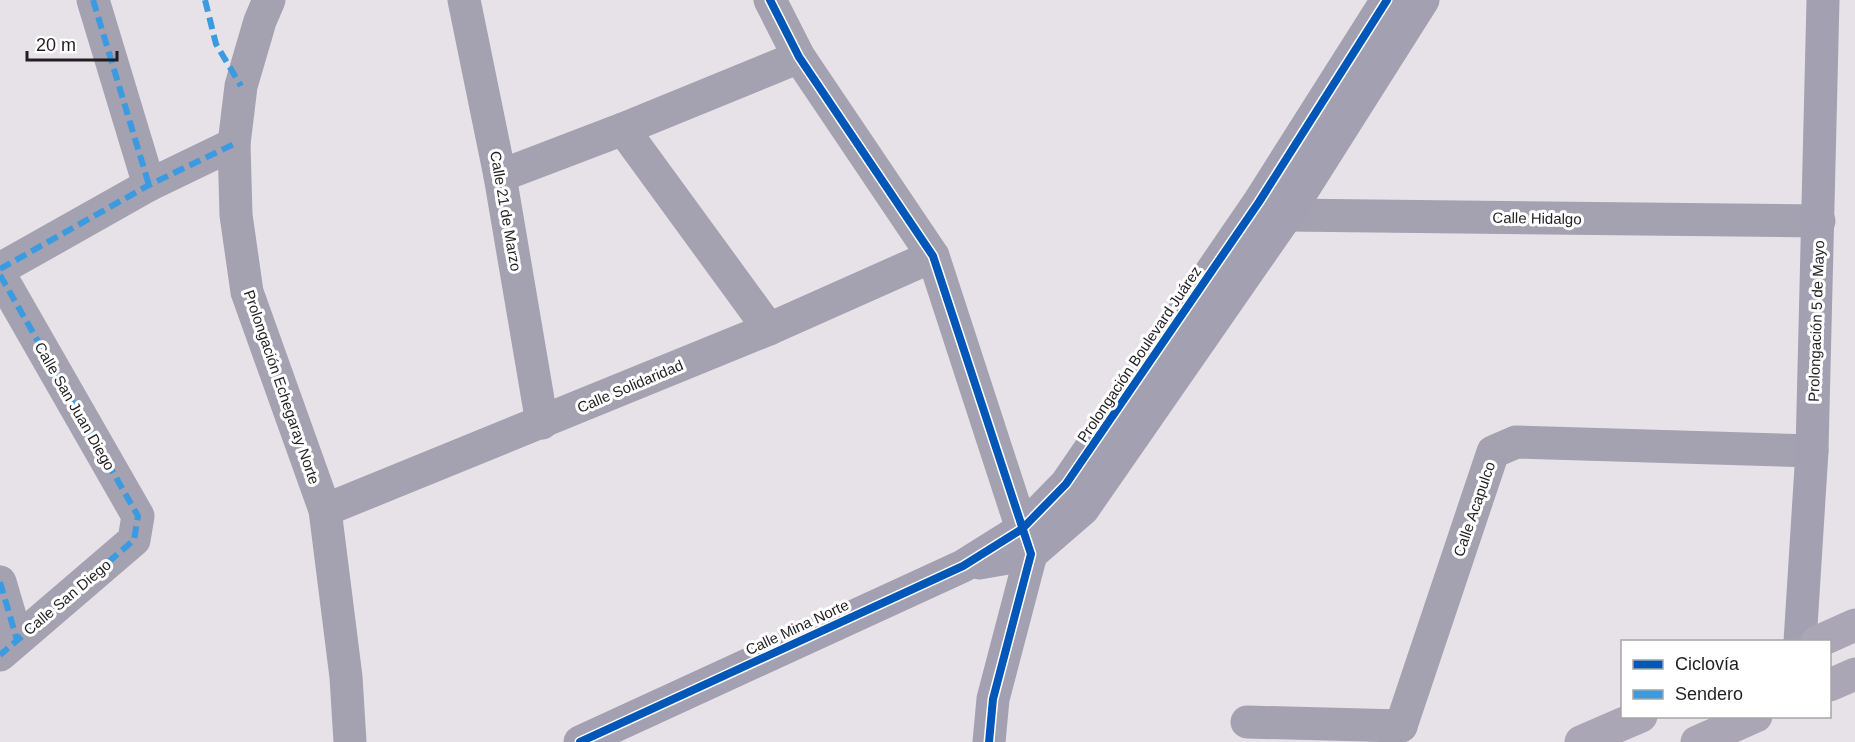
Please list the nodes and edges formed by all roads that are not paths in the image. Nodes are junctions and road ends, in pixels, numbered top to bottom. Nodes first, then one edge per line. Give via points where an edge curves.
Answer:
1 (93, 0) edge
2 (269, 0) edge
3 (464, 0) edge
4 (771, 0) edge
5 (1387, 0) edge
6 (1423, 0) edge
7 (1823, 0) edge
8 (799, 57) junction
9 (623, 129) junction
10 (234, 144) junction
11 (500, 176) junction
12 (149, 185) junction
13 (1273, 208) junction
14 (1819, 221) junction
15 (933, 256) junction
16 (0, 269) edge
17 (0, 275) edge
18 (769, 329) junction
19 (542, 423) junction
20 (1812, 451) junction
21 (325, 510) junction
22 (134, 540) joint
23 (1027, 541) junction
24 (0, 582) edge
25 (1855, 625) edge
26 (1800, 640) edge
27 (1821, 640) edge
28 (9, 647) edge
29 (1855, 674) edge
30 (1831, 685) edge
31 (1639, 718) edge
32 (1754, 718) edge
33 (1248, 722) dead end
34 (1405, 734) edge
35 (350, 742) edge
36 (580, 742) edge
37 (989, 742) edge
38 (1581, 742) edge
39 (1697, 742) edge

1 - 12 street
2 - 10 street, Prolongación Echegaray Norte via 241,87
3 - 11 street, Calle 21 de Marzo
4 - 8 street
5 - 13 street
6 - 13 street
7 - 14 street, Prolongación 5 de Mayo
8 - 9 street
8 - 15 street
9 - 11 street
9 - 18 street
10 - 12 street
10 - 21 street, Prolongación Echegaray Norte via 236,215 247,292
11 - 19 street, Calle 21 de Marzo
12 - 16 street
13 - 14 street, Calle Hidalgo
13 - 23 street via 1162,370 1083,509
14 - 20 street, Prolongación 5 de Mayo
15 - 18 street, Calle Solidaridad
15 - 23 street
17 - 22 street, Calle San Juan Diego via 138,516
18 - 19 street, Calle Solidaridad
19 - 21 street, Calle Solidaridad
20 - 26 street, Prolongación 5 de Mayo
20 - 34 street, Calle Acapulco via 1516,442 1493,452
21 - 35 street, Prolongación Echegaray Norte
22 - 28 street, Calle San Diego
23 - 36 street, Calle Mina Norte via 963,566
23 - 37 street via 993,699
24 - 28 street
25 - 27 highway
29 - 30 highway
31 - 38 highway
32 - 39 highway
33 - 34 street, Calle Acapulco

